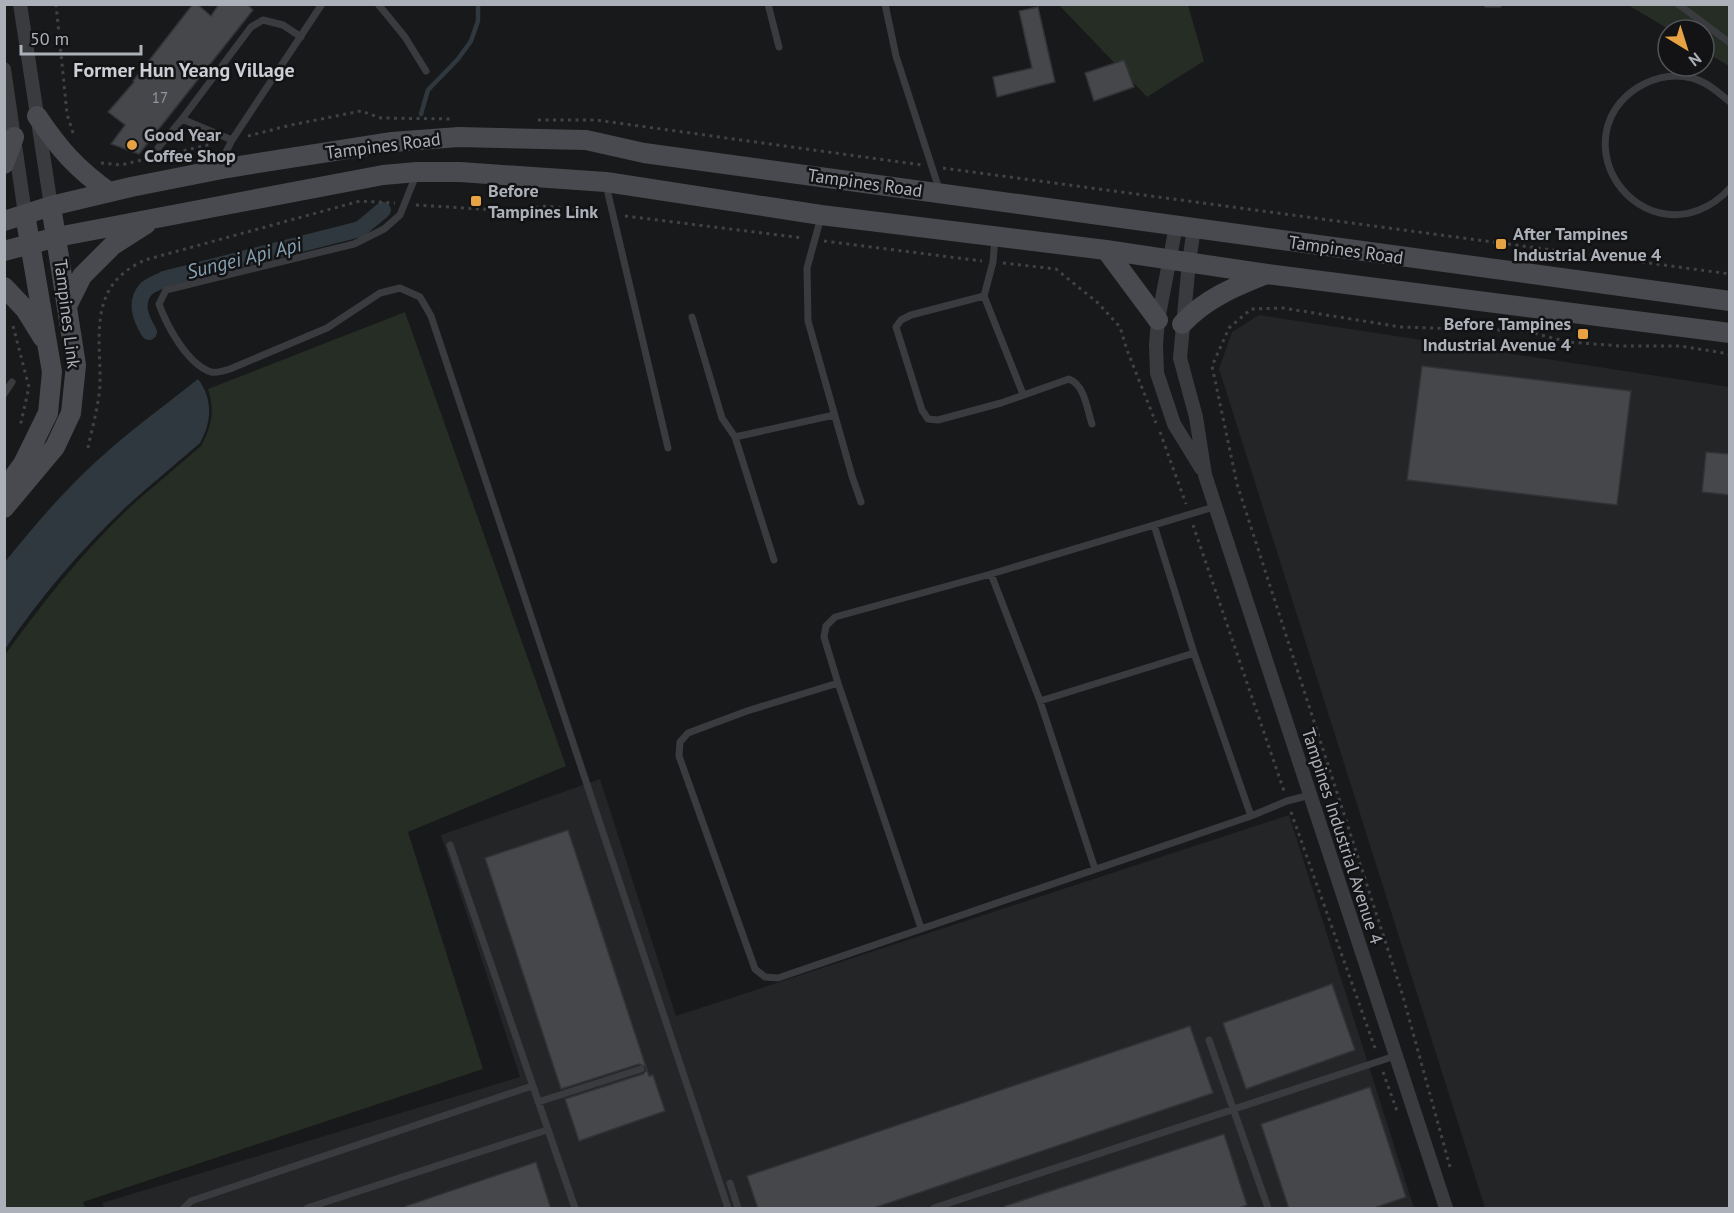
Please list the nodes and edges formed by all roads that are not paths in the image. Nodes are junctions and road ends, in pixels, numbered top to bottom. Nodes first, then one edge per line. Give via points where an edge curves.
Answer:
1 (20, 4) edge
2 (322, 4) edge
3 (378, 4) edge
4 (768, 4) edge
5 (885, 4) edge
6 (1487, 4) edge
7 (1499, 4) edge
8 (1678, 4) edge
9 (301, 37) junction
10 (1730, 43) edge
11 (779, 46) dead end
12 (4, 69) edge
13 (426, 71) dead end
14 (1730, 102) edge
15 (37, 116) junction
16 (182, 119) junction
17 (14, 137) junction
18 (232, 140) junction
19 (158, 148) dead end
20 (4, 164) edge
21 (226, 168) junction
22 (417, 172) junction
23 (606, 182) junction
24 (1730, 188) edge
25 (109, 192) junction
26 (941, 194) junction
27 (51, 206) junction
28 (25, 214) junction
29 (821, 215) junction
30 (155, 219) junction
31 (4, 221) edge
32 (1185, 227) junction
33 (995, 235) junction
34 (57, 237) junction
35 (31, 244) junction
36 (1106, 250) junction
37 (4, 251) edge
38 (1179, 261) junction
39 (1267, 274) junction
40 (4, 287) edge
41 (984, 296) junction
42 (1730, 301) edge
43 (68, 304) junction
44 (692, 317) dead end
45 (1158, 320) junction
46 (1182, 324) junction
47 (1730, 333) edge
48 (48, 345) junction
49 (12, 382) dead end
50 (4, 394) edge
51 (1023, 394) junction
52 (834, 415) junction
53 (1092, 424) dead end
54 (735, 436) junction
55 (668, 448) dead end
56 (1205, 475) junction
57 (4, 490) edge
58 (861, 502) dead end
59 (1214, 507) junction
60 (4, 508) edge
61 (1154, 525) junction
62 (774, 560) dead end
63 (991, 574) junction
64 (1194, 653) junction
65 (838, 683) junction
66 (1040, 701) junction
67 (1310, 795) junction
68 (1251, 816) junction
69 (450, 845) dead end
70 (1095, 869) junction
71 (921, 928) junction
72 (1209, 1040) dead end
73 (1395, 1056) junction
74 (641, 1069) dead end
75 (532, 1086) junction
76 (538, 1102) junction
77 (1234, 1110) junction
78 (547, 1130) junction
79 (730, 1184) dead end
80 (184, 1209) edge
81 (307, 1209) edge
82 (575, 1209) edge
83 (728, 1209) edge
84 (738, 1209) edge
85 (934, 1209) edge
86 (1268, 1209) edge
87 (1446, 1209) edge

1 - 15 street
2 - 9 lane
3 - 13 lane
4 - 11 lane
5 - 26 lane via 896,56
6 - 7 lane
8 - 10 lane
9 - 16 lane via 283,25 263,20 251,27
9 - 18 lane
12 - 17 street
14 - 24 lane via 1713,87 1691,78 1667,76 1644,83 1625,97 1611,117 1605,141 1607,163 1616,183 1630,199 1649,210 1670,215 1692,213 1712,204
15 - 25 main road via 59,149
15 - 27 street
16 - 18 lane
16 - 19 lane
17 - 20 main road
17 - 28 street
18 - 21 lane via 225,154
21 - 25 main road, Tampines Road
21 - 26 main road, Tampines Road via 429,139 586,140 644,153
22 - 23 main road, Tampines Road
22 - 30 main road, Tampines Road via 383,175
22 - 83 lane via 400,215 384,230 354,244 166,290 159,304 165,321 195,364 213,373 327,328 380,293 400,288 420,297 435,327
23 - 29 main road, Tampines Road
23 - 55 lane
25 - 27 main road, Tampines Road
26 - 32 main road, Tampines Road
27 - 28 main road, Tampines Road
27 - 34 main road, Tampines Link
28 - 31 main road, Tampines Road
28 - 35 main road, Tampines Link
29 - 33 main road, Tampines Road
29 - 52 lane via 807,268 808,321
30 - 34 main road, Tampines Road
30 - 43 main road via 113,245 82,276
32 - 38 street, Tampines Industrial Avenue 4
32 - 38 street, Tampines Industrial Avenue 4
32 - 42 main road, Tampines Road
33 - 36 main road, Tampines Road
33 - 41 lane
34 - 35 main road, Tampines Road
34 - 43 main road, Tampines Link
35 - 37 main road, Tampines Road
35 - 48 main road, Tampines Link
36 - 38 main road, Tampines Road
36 - 45 main road
38 - 39 main road, Tampines Road
38 - 45 street, Tampines Industrial Avenue 4
38 - 46 street, Tampines Industrial Avenue 4
39 - 46 main road via 1231,288 1193,312
39 - 47 main road, Tampines Road
40 - 48 main road via 25,309
41 - 51 lane
41 - 51 lane via 911,315 896,327 922,410 928,418 938,420
43 - 60 main road, Tampines Link via 76,365 71,413 55,447
44 - 54 lane via 722,418
45 - 56 street, Tampines Industrial Avenue 4 via 1157,373 1174,424
46 - 56 street, Tampines Industrial Avenue 4 via 1180,358 1196,417
48 - 57 main road, Tampines Link via 52,372 48,413 23,464
49 - 50 lane
51 - 53 lane via 1069,379 1076,382
52 - 54 lane
52 - 58 lane
54 - 62 lane
56 - 59 street, Tampines Industrial Avenue 4
59 - 61 lane
59 - 67 street, Tampines Industrial Avenue 4
61 - 63 lane
61 - 64 lane
63 - 65 lane via 835,617 826,626 825,637
63 - 66 lane
64 - 66 lane
64 - 68 lane
65 - 71 lane
65 - 71 lane via 688,733 680,742 679,756 755,969 765,977 778,978
66 - 70 lane
67 - 68 lane
67 - 73 street, Tampines Industrial Avenue 4
68 - 70 lane
69 - 75 lane
70 - 71 lane
72 - 77 lane
73 - 77 lane
73 - 87 street, Tampines Industrial Avenue 4
74 - 76 lane
75 - 76 lane
75 - 80 lane via 191,1201
76 - 78 lane
77 - 85 lane
77 - 86 lane
78 - 81 lane
78 - 82 lane
79 - 84 lane

